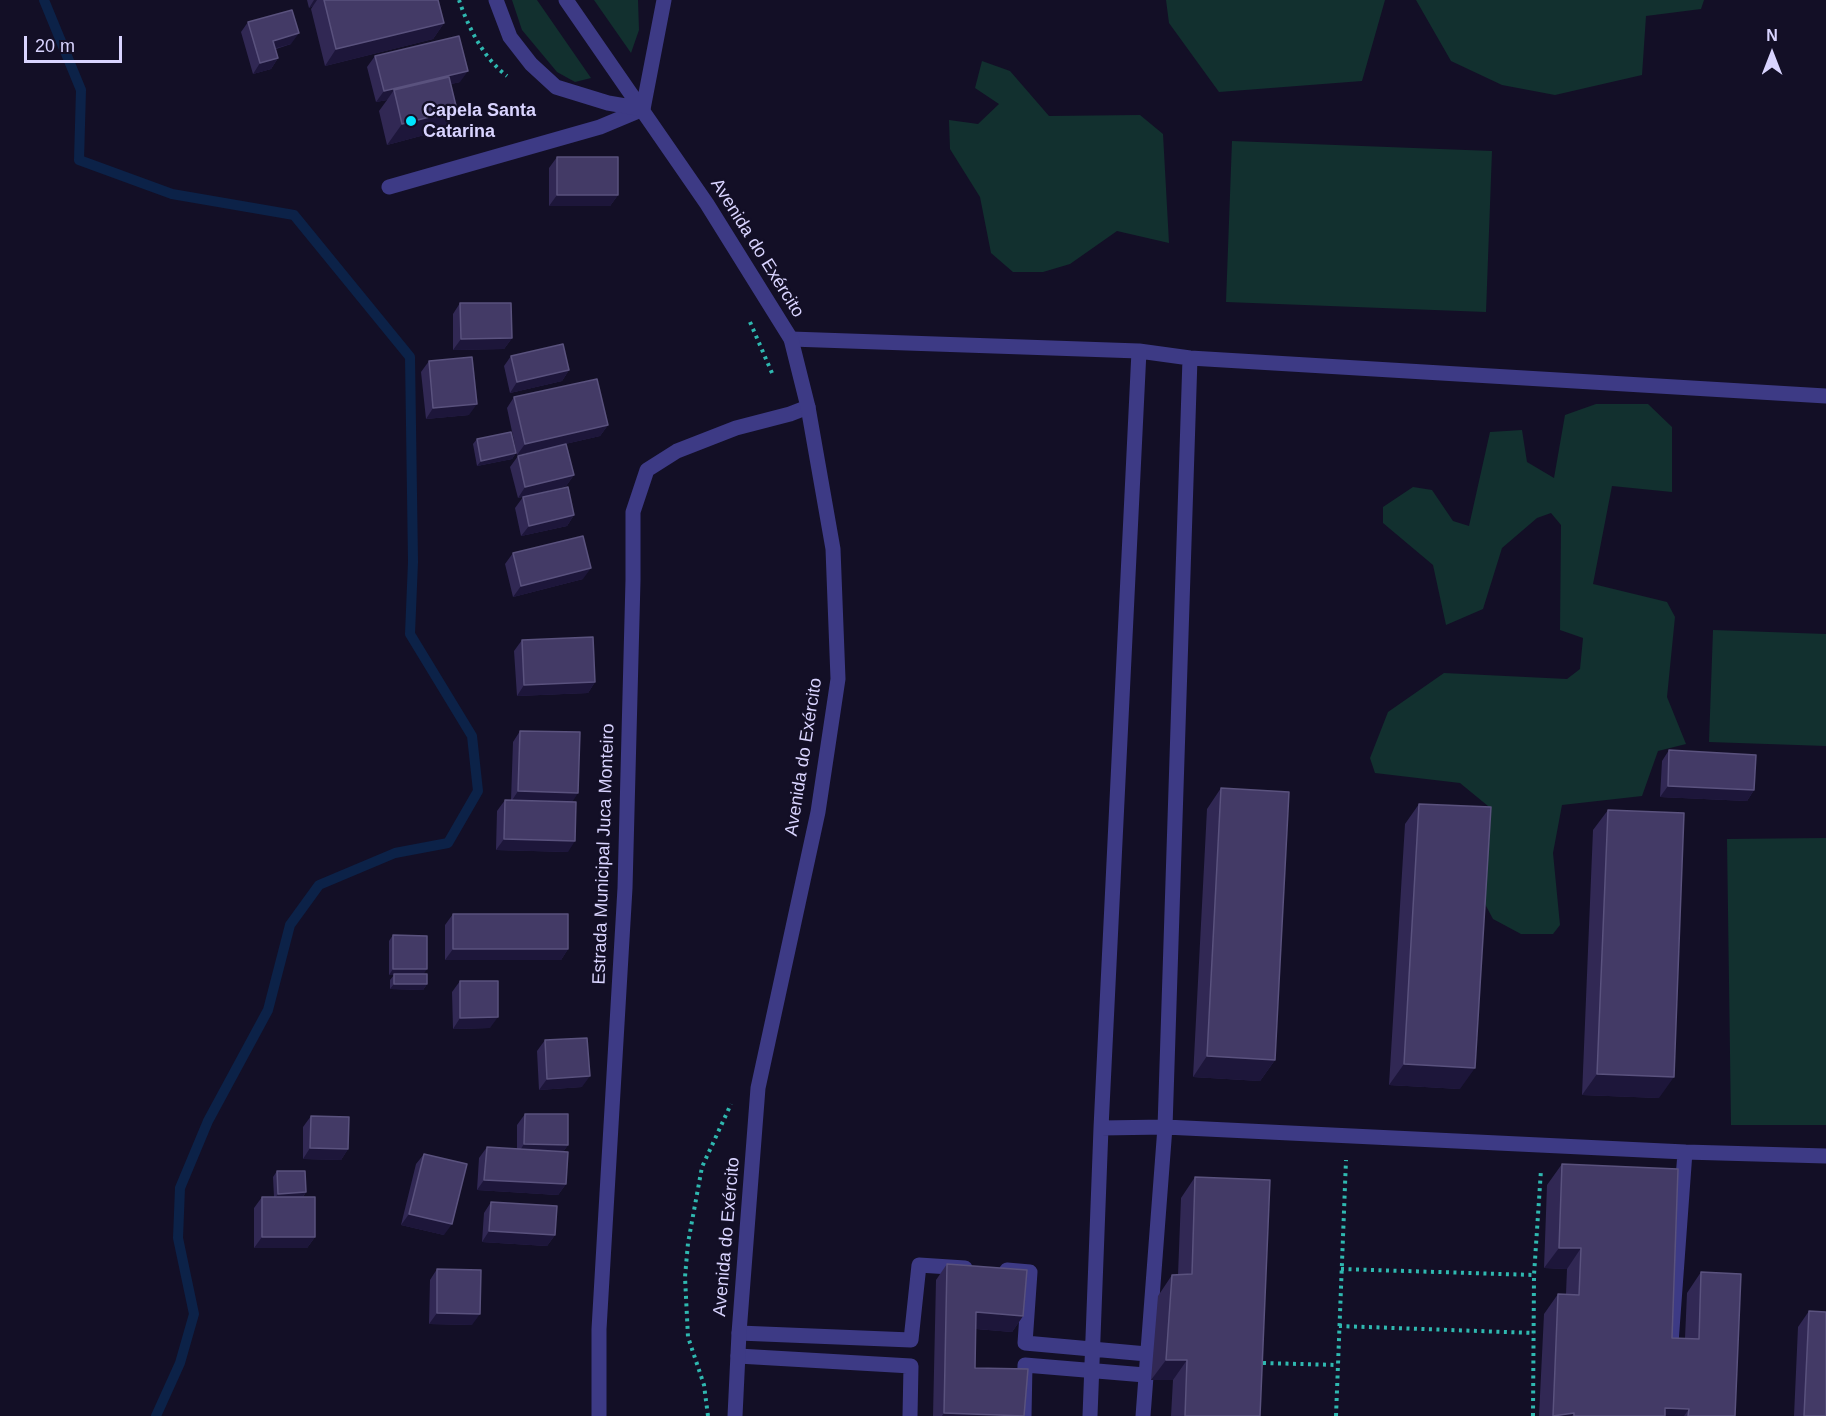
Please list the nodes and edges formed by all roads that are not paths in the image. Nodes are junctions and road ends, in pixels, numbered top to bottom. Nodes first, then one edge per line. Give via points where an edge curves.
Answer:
1 (496, 0) edge
2 (566, 0) edge
3 (663, 1) edge
4 (643, 109) junction
5 (389, 187) dead end
6 (791, 339) junction
7 (1139, 351) junction
8 (1190, 358) junction
9 (1826, 396) edge
10 (808, 406) junction
11 (1165, 1126) junction
12 (1101, 1128) junction
13 (1685, 1152) junction
14 (1826, 1156) edge
15 (739, 1333) junction
16 (1670, 1349) edge
17 (1092, 1350) junction
18 (1147, 1354) junction
19 (738, 1356) junction
20 (1091, 1370) junction
21 (1145, 1375) junction
22 (599, 1416) edge
23 (735, 1416) edge
24 (910, 1416) edge
25 (1024, 1416) edge
26 (1090, 1416) edge
27 (1143, 1416) edge

1 - 4 street via 510,37 556,87
2 - 4 street, Avenida do Exército
3 - 4 street
4 - 5 street via 600,127
4 - 6 street, Avenida do Exército
6 - 7 street
6 - 10 street, Avenida do Exército
7 - 8 street
7 - 12 street
8 - 9 street
8 - 11 street
10 - 15 street, Avenida do Exército via 833,549 838,679 818,812 758,1088
10 - 22 street, Estrada Municipal Juca Monteiro via 676,452 647,470 633,512 625,888 599,1329
11 - 12 street
11 - 13 street
11 - 18 street
12 - 17 street
13 - 14 street
13 - 16 street
15 - 17 street via 911,1340 919,1265 1030,1272 1025,1342
15 - 19 street, Avenida do Exército
17 - 18 street
17 - 20 street
18 - 21 street
19 - 23 street, Avenida do Exército
19 - 24 street via 911,1366
20 - 21 street
20 - 25 street via 1025,1365
20 - 26 street
21 - 27 street

